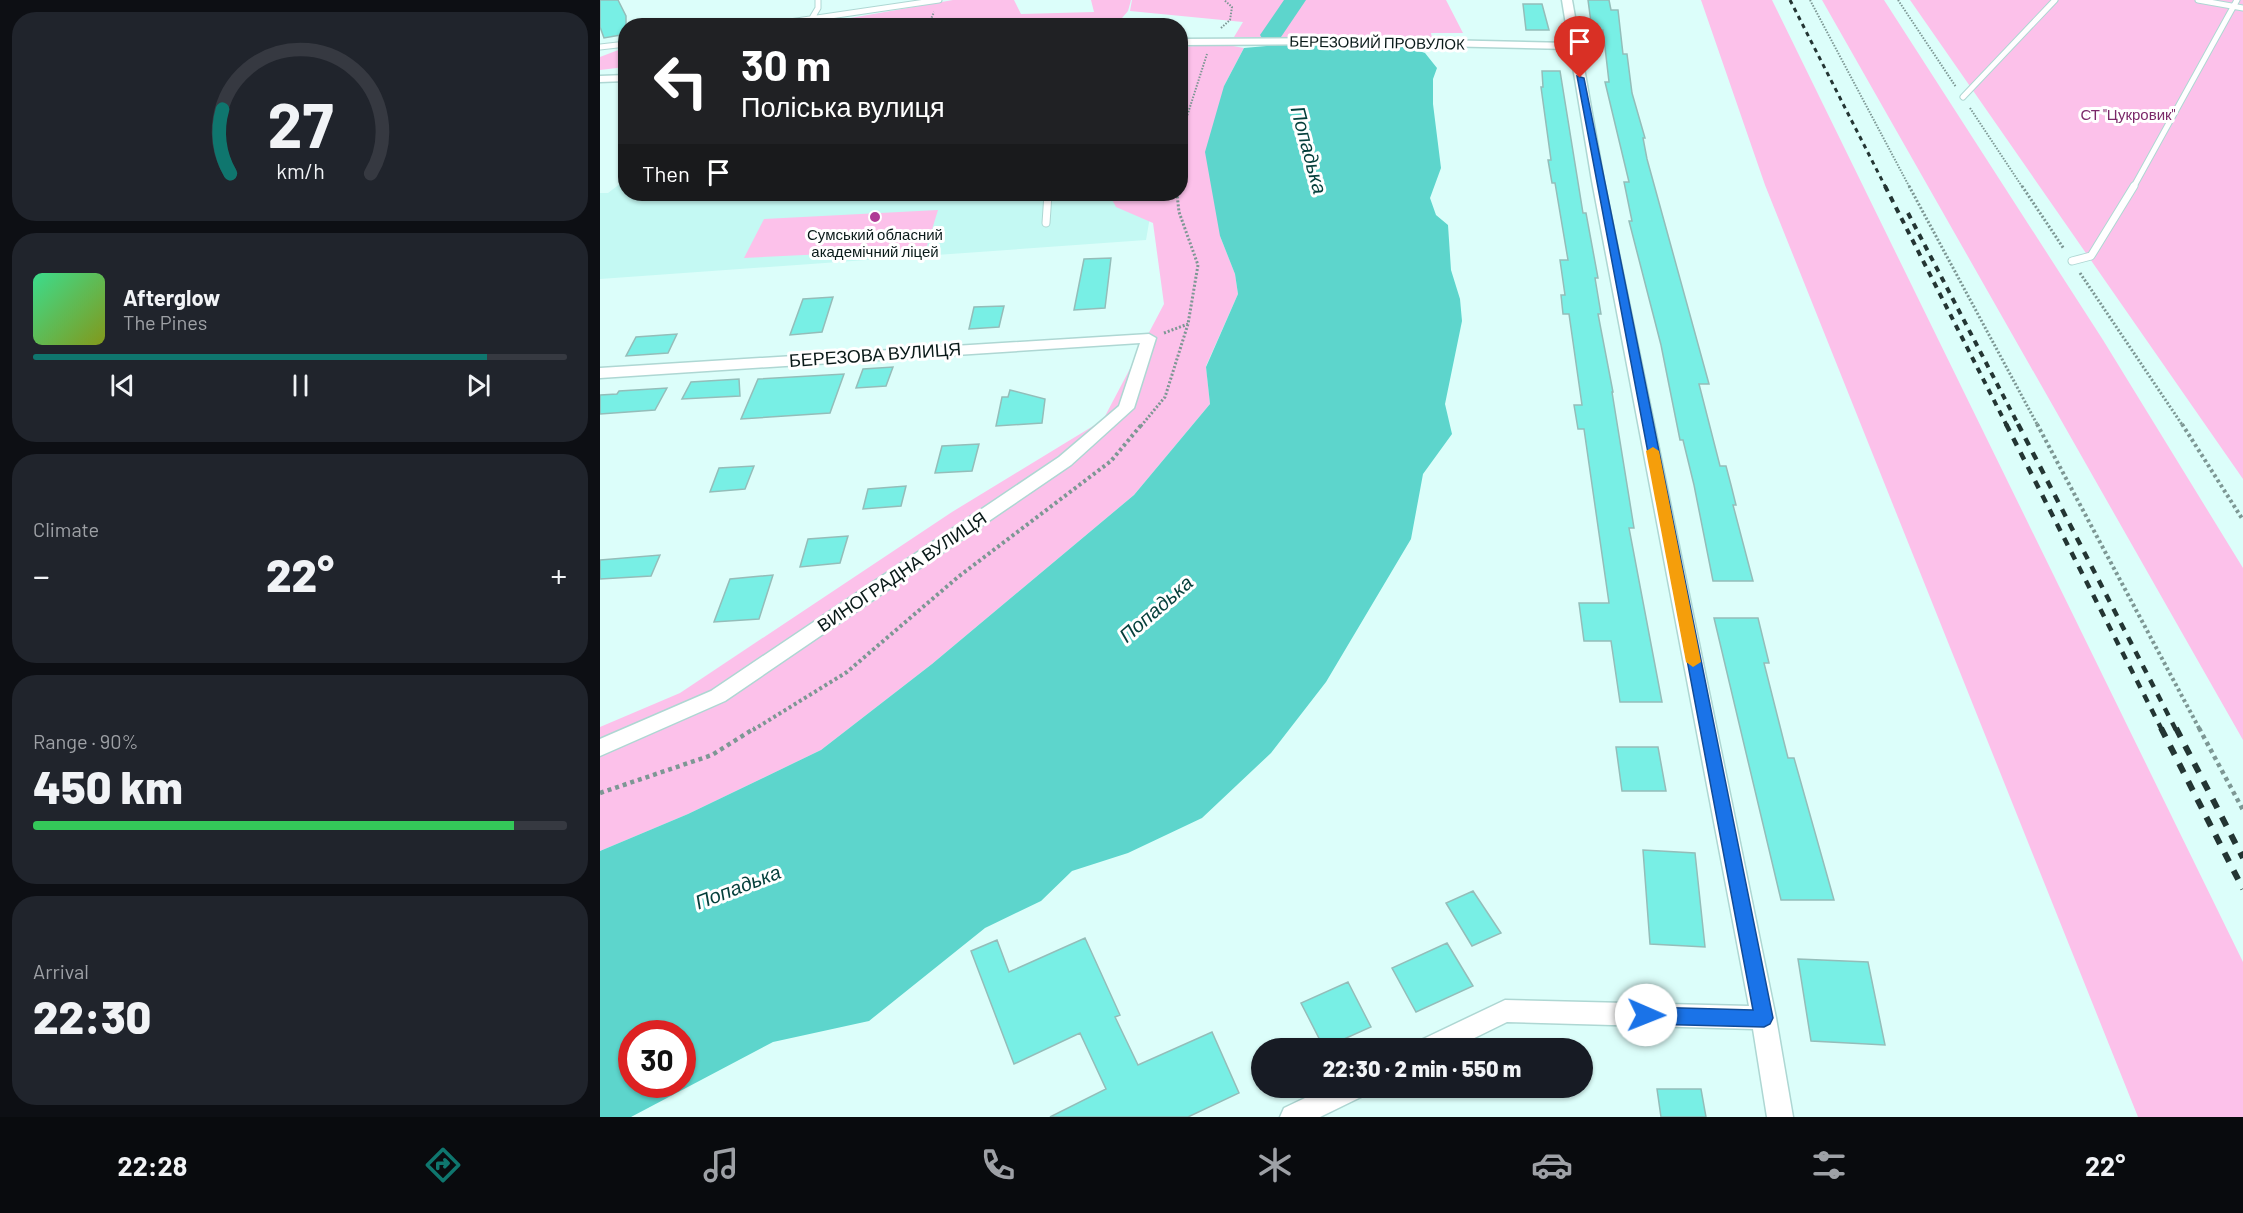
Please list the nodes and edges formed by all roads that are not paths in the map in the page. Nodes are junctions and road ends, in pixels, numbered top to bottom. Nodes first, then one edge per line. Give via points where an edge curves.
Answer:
1 (818, 0) edge
2 (939, 0) edge
3 (1566, 0) edge
4 (2055, 0) edge
5 (2199, 0) edge
6 (2235, 3) edge
7 (2243, 8) edge
8 (812, 18) joint
9 (1188, 42) edge
10 (618, 45) edge
11 (1574, 46) junction
12 (600, 47) edge
13 (618, 78) edge
14 (600, 79) edge
15 (1963, 97) road end
16 (1048, 201) edge
17 (1046, 223) dead end
18 (2072, 261) road end
19 (1149, 338) joint
20 (600, 373) edge
21 (600, 748) edge
22 (1764, 1018) junction
23 (1450, 1038) edge
24 (1332, 1098) edge
25 (1293, 1117) edge
26 (1780, 1117) edge

1 - 8 lane
2 - 8 lane
3 - 11 street
4 - 15 lane
5 - 6 lane
6 - 7 lane
6 - 18 lane via 2144,169 2091,256
9 - 11 street, БЕРЕЗОВИЙ ПРОВУЛОК
10 - 12 lane
11 - 22 street
13 - 14 street
16 - 17 lane
19 - 20 street, БЕРЕЗОВА ВУЛИЦЯ
19 - 21 street, ВИНОГРАДНА ВУЛИЦЯ via 1126,408 1065,461 718,696
22 - 23 street via 1505,1011
22 - 26 street
24 - 25 street

